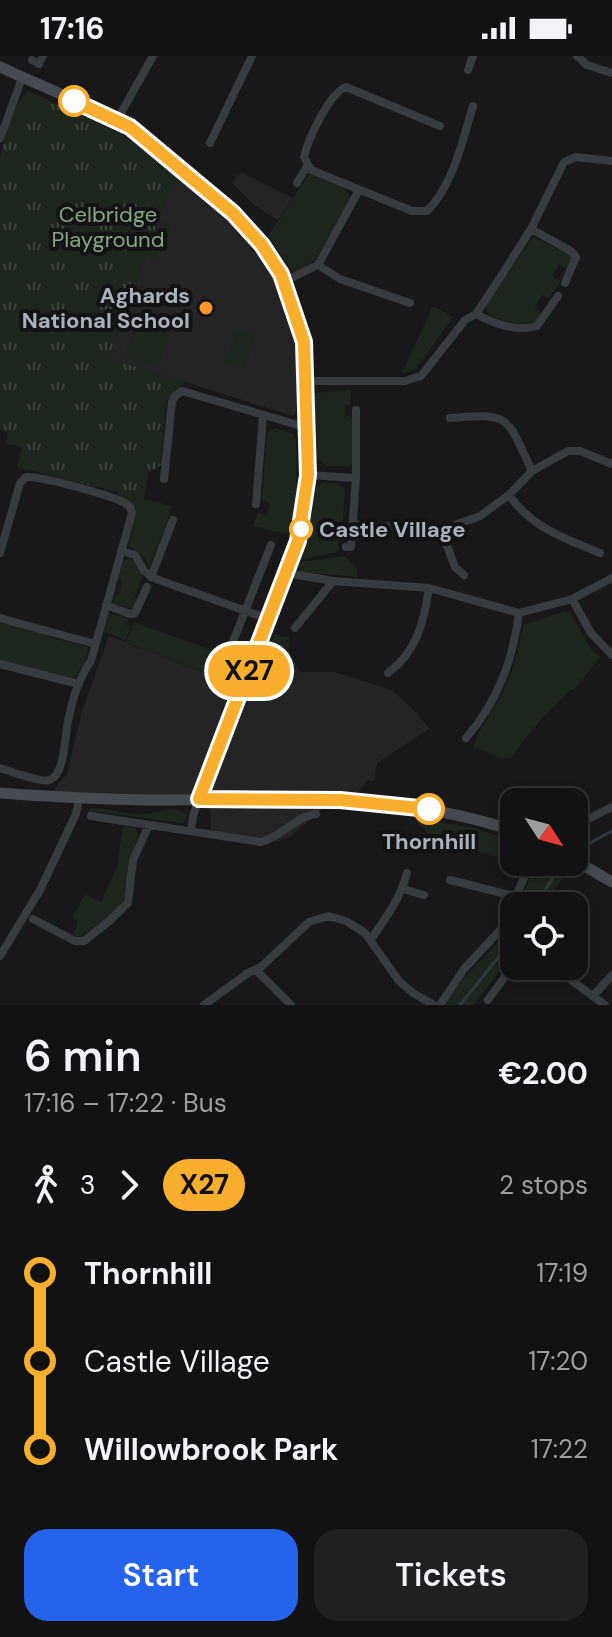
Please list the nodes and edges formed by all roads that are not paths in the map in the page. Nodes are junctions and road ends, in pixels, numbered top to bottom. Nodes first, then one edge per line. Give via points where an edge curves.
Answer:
1 (43, 56) edge
2 (153, 56) edge
3 (252, 56) edge
4 (473, 56) edge
5 (577, 56) edge
6 (32, 60) dead end
7 (0, 67) edge
8 (468, 70) dead end
9 (612, 73) edge
10 (22, 78) junction
11 (473, 106) dead end
12 (117, 120) junction
13 (440, 126) dead end
14 (0, 139) edge
15 (210, 143) dead end
16 (612, 161) edge
17 (307, 166) junction
18 (297, 183) dead end
19 (359, 190) junction
20 (531, 229) junction
21 (318, 265) junction
22 (285, 281) junction
23 (565, 283) dead end
24 (558, 296) dead end
25 (410, 303) dead end
26 (476, 314) junction
27 (305, 381) junction
28 (356, 410) dead end
29 (263, 416) junction
30 (450, 418) dead end
31 (305, 427) junction
32 (612, 464) edge
33 (532, 471) junction
34 (308, 475) junction
35 (356, 478) junction
36 (164, 479) dead end
37 (509, 495) junction
38 (256, 504) dead end
39 (173, 520) dead end
40 (353, 524) junction
41 (441, 530) junction
42 (271, 545) dead end
43 (346, 547) dead end
44 (121, 551) junction
45 (0, 553) edge
46 (600, 553) dead end
47 (287, 573) junction
48 (464, 575) dead end
49 (151, 577) junction
50 (612, 578) edge
51 (333, 581) junction
52 (147, 587) dead end
53 (429, 588) junction
54 (572, 599) junction
55 (106, 605) junction
56 (245, 610) junction
57 (519, 613) junction
58 (0, 618) edge
59 (269, 619) junction
60 (295, 628) dead end
61 (95, 644) junction
62 (229, 652) dead end
63 (612, 655) edge
64 (0, 664) edge
65 (388, 673) dead end
66 (79, 684) junction
67 (466, 738) dead end
68 (0, 768) edge
69 (0, 793) edge
70 (79, 799) junction
71 (199, 799) junction
72 (612, 807) edge
73 (316, 814) dead end
74 (91, 816) dead end
75 (588, 819) edge
76 (149, 825) junction
77 (500, 827) edge
78 (191, 831) junction
79 (588, 868) edge
80 (407, 873) dead end
81 (450, 880) dead end
82 (612, 882) edge
83 (403, 889) junction
84 (500, 893) edge
85 (424, 895) dead end
86 (33, 919) dead end
87 (500, 931) edge
88 (371, 939) junction
89 (0, 956) edge
90 (256, 970) junction
91 (612, 975) edge
92 (502, 980) edge
93 (572, 980) edge
94 (594, 995) junction
95 (488, 1000) dead end
96 (204, 1005) edge
97 (291, 1005) edge
98 (437, 1005) edge
99 (605, 1005) edge

1 - 6 street via 39,64
2 - 12 street
3 - 15 street
4 - 8 street
5 - 9 street
7 - 10 street
10 - 12 street
10 - 14 street
11 - 19 street via 448,178 427,211 412,211
12 - 22 street via 233,213
13 - 17 street via 346,87 335,94 309,143
16 - 20 street via 576,157 564,162
17 - 18 street
17 - 19 street
19 - 21 street
20 - 23 street via 576,257
20 - 26 street
21 - 22 street
21 - 25 street via 340,279
22 - 27 street via 304,342
24 - 26 street via 539,325 526,329
26 - 27 street via 465,320 421,376 405,381
27 - 31 street
28 - 35 street
29 - 31 street
29 - 36 street via 186,391 178,393 172,402
29 - 38 street
30 - 33 street via 489,415 503,420
31 - 34 street
32 - 33 street via 572,450
33 - 37 street
34 - 35 street
34 - 47 street via 303,518
35 - 40 street
37 - 41 street via 480,516
37 - 46 street via 538,526
39 - 49 street
40 - 41 street
40 - 43 street via 351,547
41 - 48 street via 455,567
42 - 56 street
44 - 45 street via 132,513 127,504 29,476 20,483
44 - 49 street via 135,555
44 - 55 street
47 - 51 street
47 - 59 street
49 - 56 street
50 - 54 street
51 - 53 street
51 - 60 street
52 - 55 street via 133,614
53 - 57 street
53 - 65 street via 424,622 408,655
54 - 57 street
54 - 63 street via 591,633
55 - 61 street
56 - 59 street
56 - 62 street
57 - 67 street via 507,670 488,710
58 - 61 street
59 - 71 street
61 - 66 street
64 - 66 street
66 - 68 street via 53,778
69 - 70 street
70 - 71 street
70 - 89 street via 40,890
71 - 77 street via 413,806
71 - 78 street
72 - 75 street
73 - 78 street via 261,842
74 - 76 street
76 - 78 street
76 - 86 street via 133,860 128,903 108,922 84,941 75,941
79 - 82 street
80 - 83 street
81 - 84 street
83 - 85 street
83 - 88 street
87 - 98 street
88 - 90 street via 346,921 318,917
88 - 98 street via 399,981
90 - 96 street
90 - 97 street
91 - 94 street
92 - 95 street
93 - 94 street
94 - 99 street

